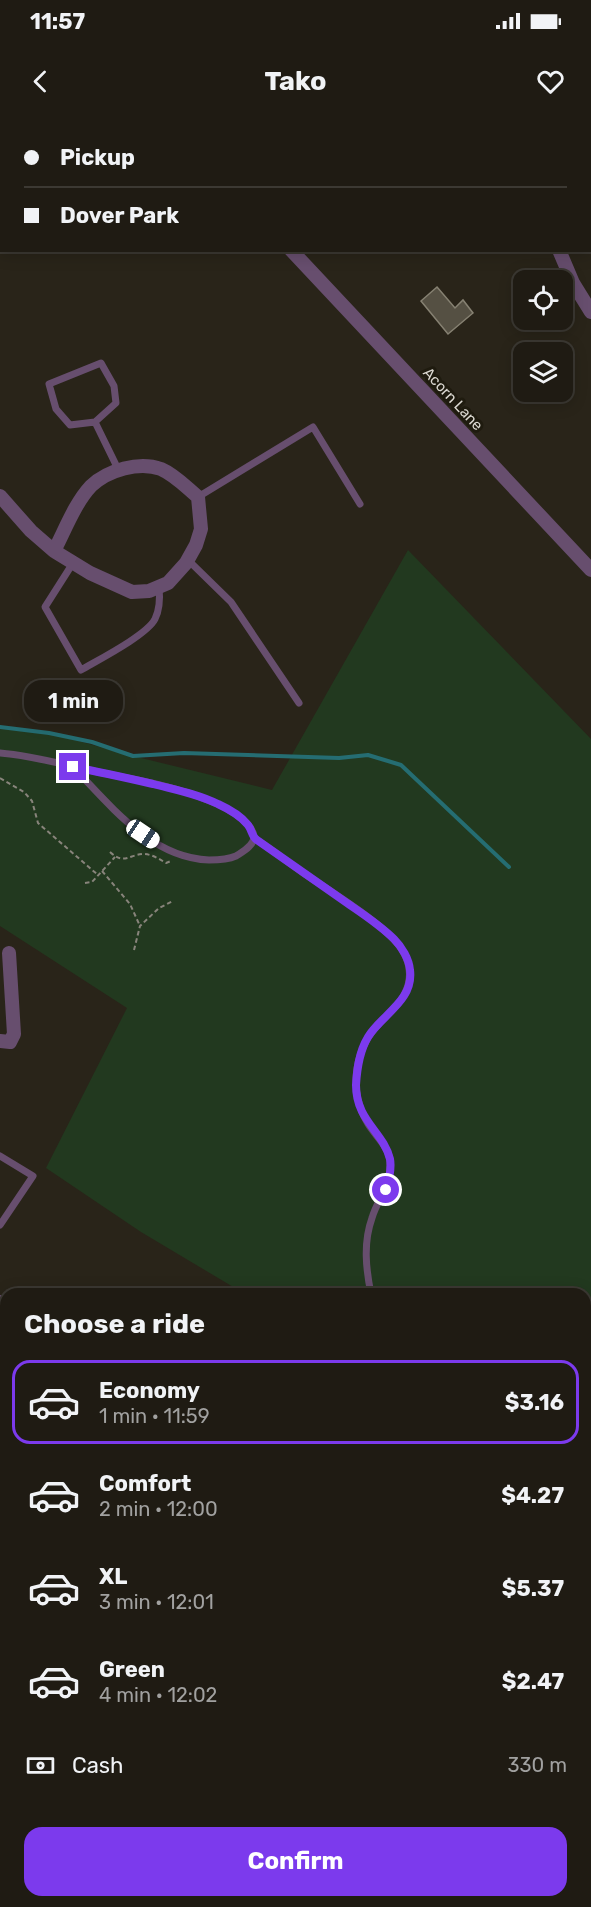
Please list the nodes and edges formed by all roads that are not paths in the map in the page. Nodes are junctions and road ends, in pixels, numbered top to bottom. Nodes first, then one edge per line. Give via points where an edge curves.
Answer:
1 (293, 252) edge
2 (560, 252) edge
3 (591, 312) edge
4 (94, 422) junction
5 (118, 469) junction
6 (0, 496) edge
7 (198, 497) junction
8 (360, 504) dead end
9 (54, 551) junction
10 (188, 560) junction
11 (73, 563) junction
12 (591, 570) edge
13 (159, 587) junction
14 (299, 703) dead end
15 (0, 753) edge
16 (73, 767) junction
17 (254, 838) junction
18 (9, 953) dead end
19 (6, 1006) edge
20 (0, 1041) edge
21 (0, 1156) edge
22 (0, 1225) edge
23 (370, 1288) edge

1 - 12 street, Acorn Lane
2 - 3 street via 573,284
4 - 4 lane via 116,403 114,386 101,363 49,384 56,409 70,424
4 - 5 lane
5 - 7 street via 159,468
5 - 9 street via 92,485
6 - 9 street
7 - 8 lane via 314,427
7 - 10 street via 201,530
9 - 11 street
10 - 13 street via 168,583
10 - 14 lane via 231,602
11 - 13 street via 132,592
11 - 13 lane via 45,607 81,670 132,640 154,621
15 - 16 lane
16 - 17 lane via 206,799 241,819
16 - 17 lane via 129,824 172,852 201,860 222,860 242,852
17 - 23 lane via 377,924 394,939 411,972 404,996 368,1037 357,1068 360,1107 390,1160 386,1190 368,1232
18 - 19 street
19 - 20 street via 14,1034 10,1042
21 - 22 lane via 33,1176

